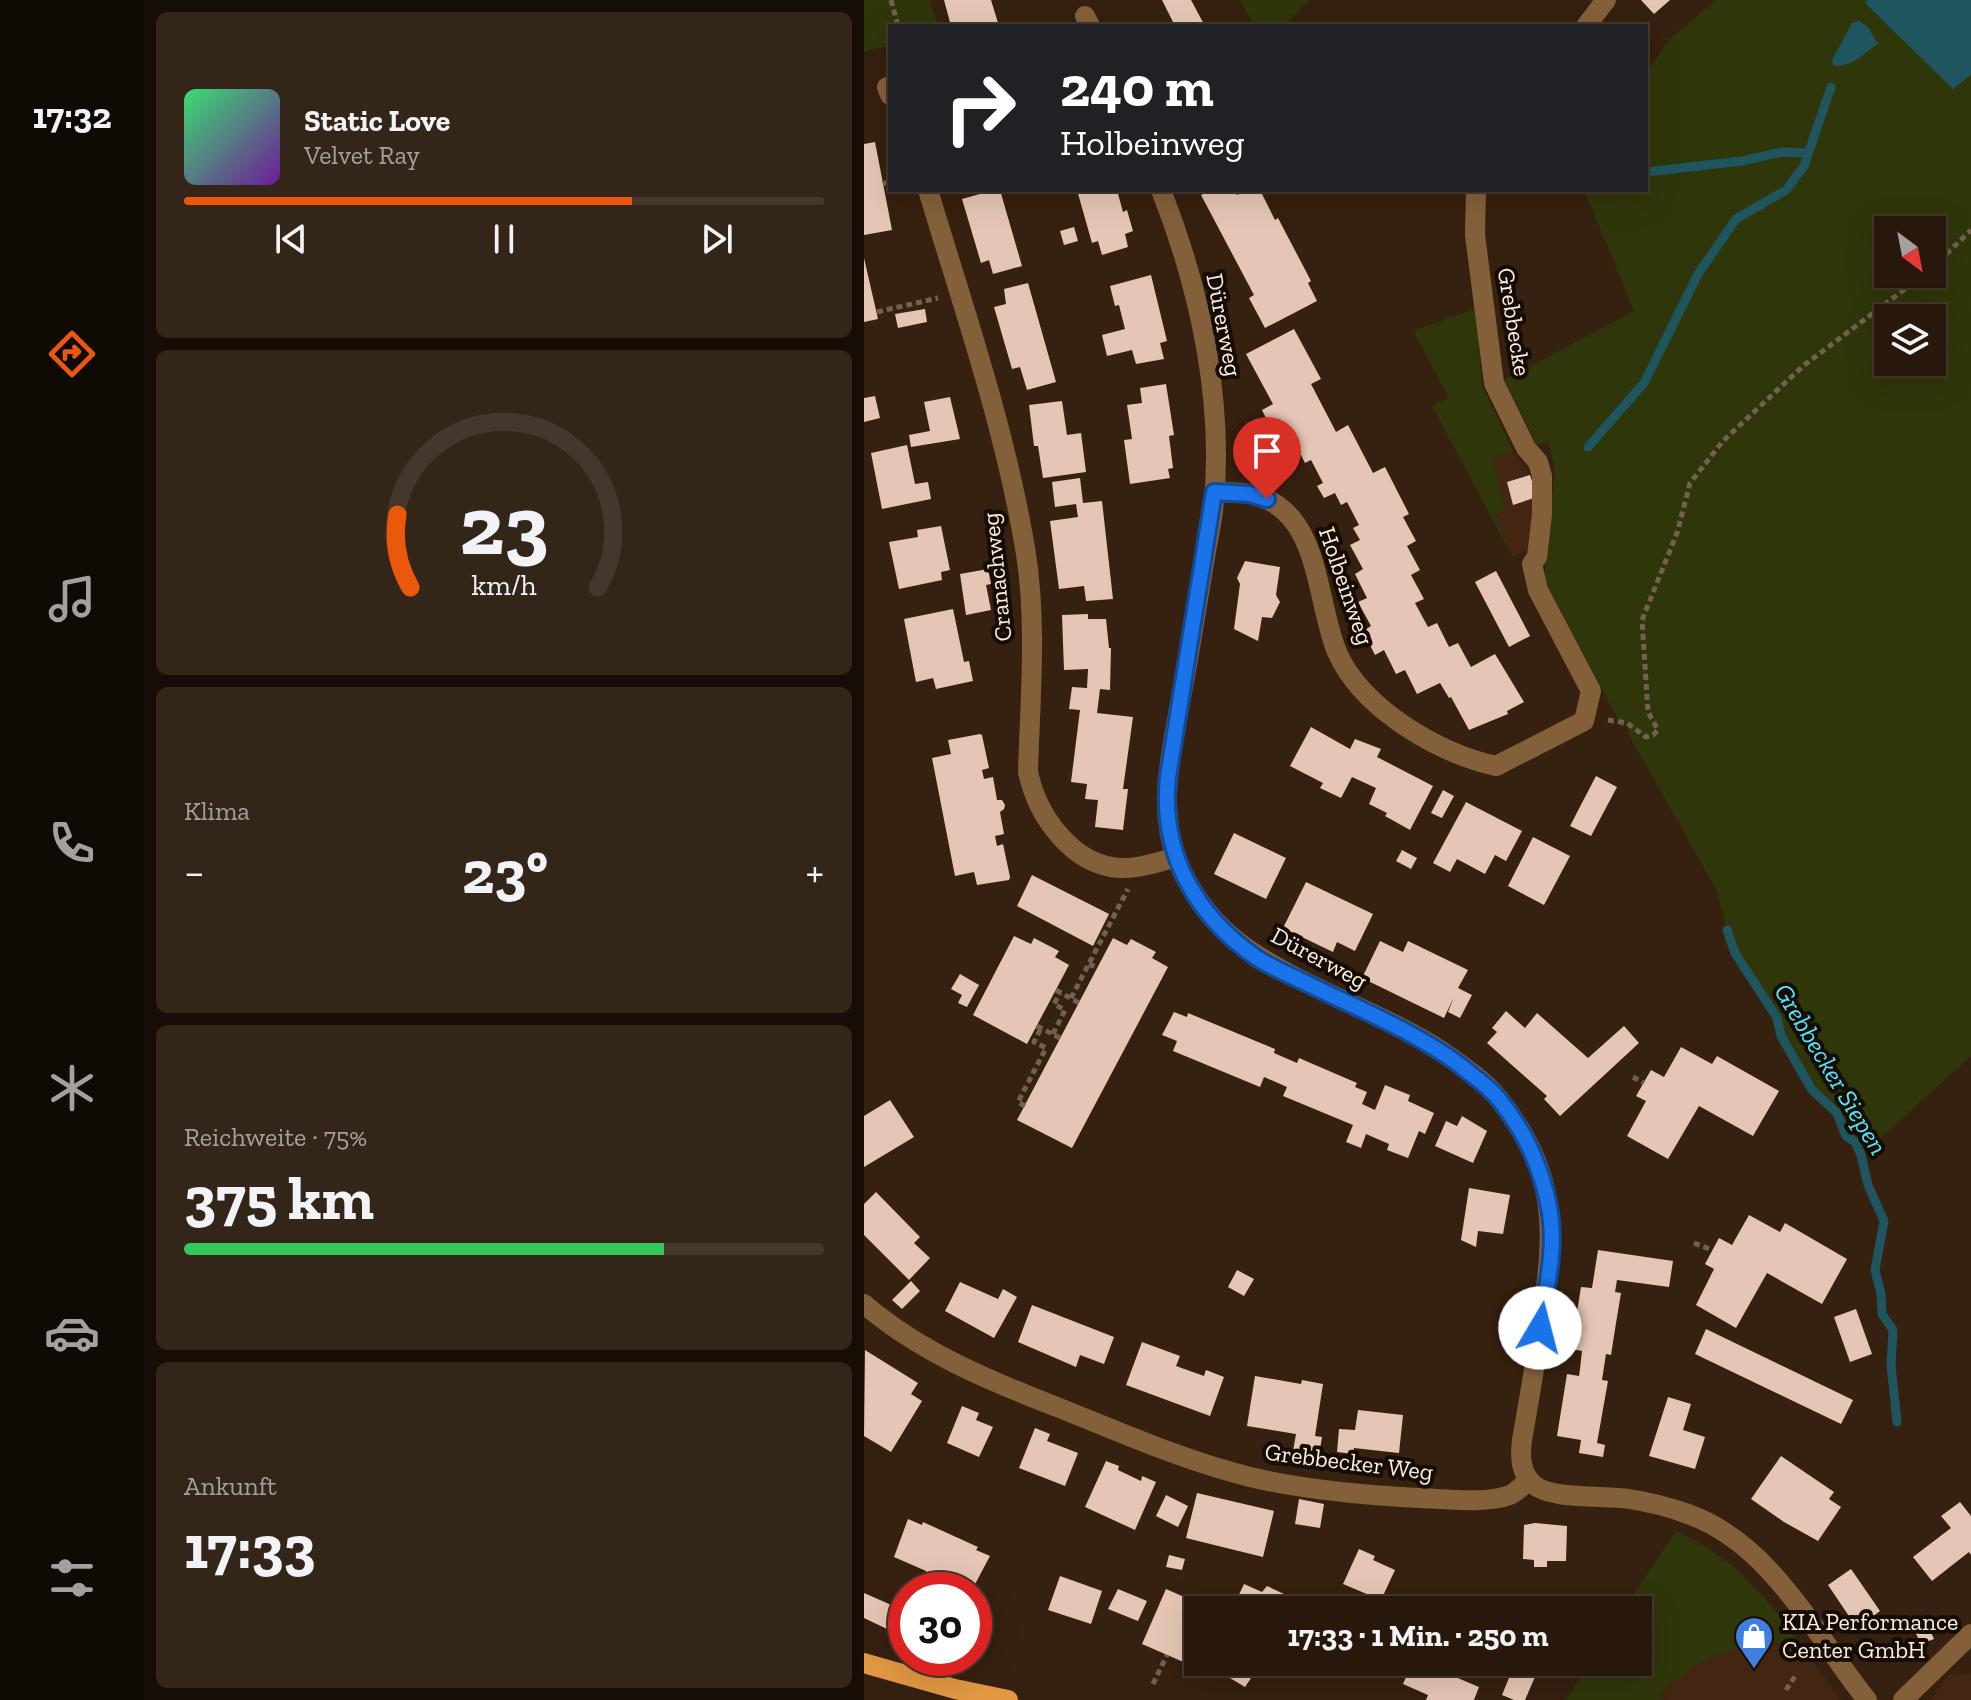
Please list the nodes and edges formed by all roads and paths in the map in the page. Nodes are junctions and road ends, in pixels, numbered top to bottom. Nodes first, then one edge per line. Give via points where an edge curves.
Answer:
1 (891, 0) edge
2 (1606, 0) edge
3 (897, 24) edge
4 (1588, 24) edge
5 (888, 182) edge
6 (883, 184) dead end
7 (929, 192) edge
8 (1162, 192) edge
9 (1476, 192) edge
10 (1971, 230) edge
11 (1946, 254) edge
12 (1906, 288) edge
13 (943, 297) dead end
14 (877, 312) dead end
15 (1214, 492) junction
16 (1584, 721) joint
17 (1619, 721) dead end
18 (1176, 857) junction
19 (1128, 888) dead end
20 (1089, 964) junction
21 (1098, 968) dead end
22 (1071, 998) junction
23 (1079, 1003) dead end
24 (1053, 1034) junction
25 (1060, 1038) dead end
26 (1036, 1068) junction
27 (1043, 1072) dead end
28 (1633, 1077) dead end
29 (1644, 1083) dead end
30 (1025, 1106) dead end
31 (1694, 1243) dead end
32 (1712, 1250) dead end
33 (864, 1304) edge
34 (1529, 1480) junction
35 (1971, 1634) edge
36 (1167, 1655) dead end
37 (864, 1663) edge
38 (1797, 1673) dead end
39 (1153, 1684) dead end
40 (1786, 1690) dead end
41 (1008, 1700) edge
42 (1867, 1700) edge
43 (1903, 1700) edge

1 - 3 path
2 - 4 street
5 - 6 path
7 - 18 street, Cranachweg via 998,430 1026,557 1031,634 1028,772 1036,800 1064,840 1097,862 1121,868
8 - 15 street, Dürerweg via 1193,287 1205,344
9 - 16 street, Grebbecke via 1475,235 1494,383 1542,476 1533,573 1591,691
10 - 11 path
12 - 17 path via 1803,366 1723,441 1690,483 1677,533 1642,620 1648,712 1658,730 1646,737
13 - 14 path
15 - 16 street, Holbeinweg via 1267,499 1298,527 1338,654 1372,699 1413,732 1496,766
15 - 18 street, Dürerweg via 1167,784
18 - 34 street, Dürerweg via 1203,907 1258,959 1440,1050 1497,1096 1532,1151 1550,1216 1551,1256 1522,1440 1520,1462
19 - 20 path
20 - 21 path
20 - 22 path
22 - 23 path
22 - 24 path via 1058,992 1054,1004 1065,1010
24 - 25 path
24 - 26 path via 1039,1027 1034,1042 1046,1048
26 - 27 path
26 - 30 path via 1018,1102
28 - 29 path
31 - 32 path
33 - 34 street, Grebbecker Weg via 946,1359 1028,1396 1155,1447 1251,1477 1379,1496 1455,1499 1512,1494
34 - 42 street via 1555,1493 1631,1499 1713,1524 1757,1557
35 - 43 street
36 - 39 path
37 - 41 main road
38 - 40 path

